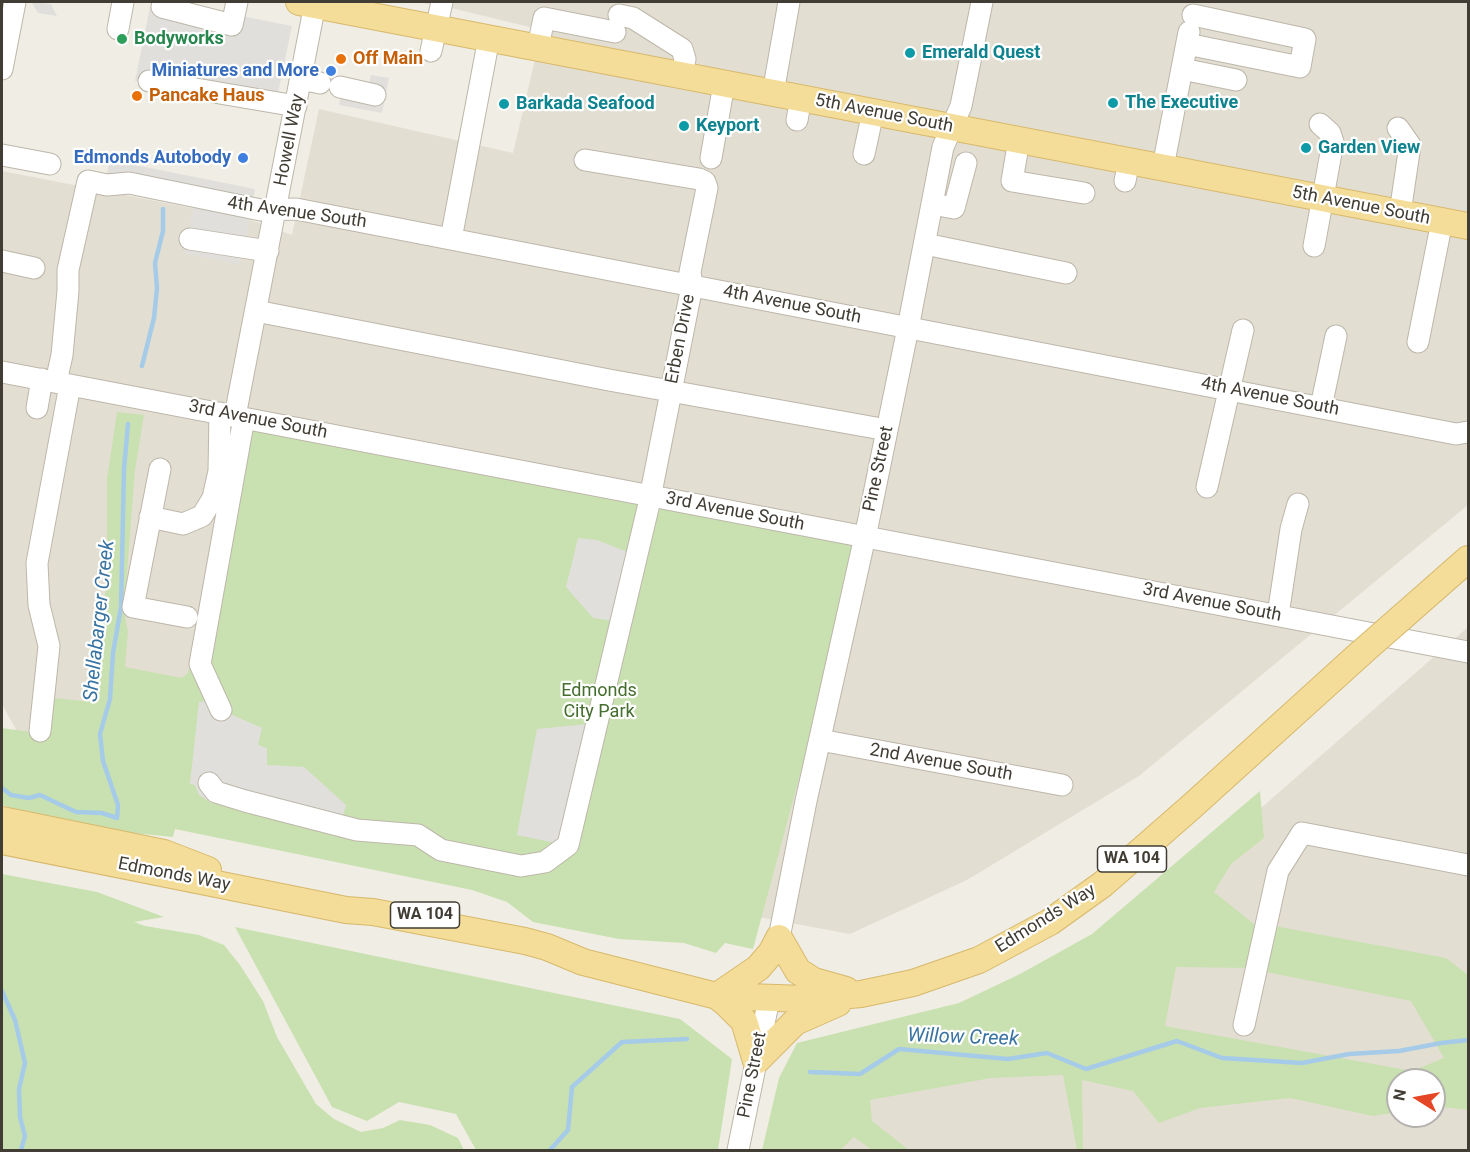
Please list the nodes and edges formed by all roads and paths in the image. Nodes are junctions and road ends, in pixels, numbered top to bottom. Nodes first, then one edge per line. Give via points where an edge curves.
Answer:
1 (123, 2) edge
2 (163, 2) edge
3 (237, 2) edge
4 (442, 2) edge
5 (789, 2) edge
6 (982, 2) edge
7 (307, 3) edge
8 (1194, 8) edge
9 (9, 15) edge
10 (618, 16) edge
11 (118, 29) dead end
12 (489, 38) junction
13 (434, 40) junction
14 (1187, 44) junction
15 (538, 47) junction
16 (610, 61) junction
17 (2, 69) edge
18 (1182, 69) junction
19 (682, 75) junction
20 (1236, 80) dead end
21 (149, 81) dead end
22 (320, 83) junction
23 (724, 84) junction
24 (773, 93) junction
25 (375, 95) dead end
26 (296, 106) junction
27 (873, 112) junction
28 (1320, 124) dead end
29 (952, 128) junction
30 (1398, 128) dead end
31 (1019, 140) junction
32 (864, 154) dead end
33 (2, 155) edge
34 (711, 158) dead end
35 (585, 160) dead end
36 (966, 163) dead end
37 (50, 164) dead end
38 (1163, 167) junction
39 (1084, 193) dead end
40 (1322, 198) junction
41 (932, 204) junction
42 (276, 209) junction
43 (1400, 213) junction
44 (1442, 221) junction
45 (1468, 226) edge
46 (190, 239) dead end
47 (451, 239) junction
48 (926, 244) junction
49 (1314, 246) dead end
50 (268, 251) junction
51 (2, 261) edge
52 (34, 268) dead end
53 (1066, 273) dead end
54 (692, 286) junction
55 (256, 311) junction
56 (909, 328) junction
57 (1243, 330) dead end
58 (1336, 336) dead end
59 (1418, 342) dead end
60 (2, 372) edge
61 (56, 382) junction
62 (1228, 389) junction
63 (671, 391) junction
64 (1321, 407) junction
65 (37, 408) dead end
66 (233, 415) junction
67 (887, 430) junction
68 (1462, 433) edge
69 (160, 469) dead end
70 (1207, 487) dead end
71 (650, 495) junction
72 (1298, 504) dead end
73 (150, 517) junction
74 (864, 537) junction
75 (1468, 559) edge
76 (1278, 615) junction
77 (187, 617) dead end
78 (1468, 652) edge
79 (221, 710) dead end
80 (40, 731) dead end
81 (820, 740) junction
82 (209, 783) dead end
83 (1062, 785) dead end
84 (2, 820) edge
85 (2, 831) edge
86 (2, 841) edge
87 (1468, 865) edge
88 (213, 872) junction
89 (779, 938) junction
90 (684, 986) junction
91 (861, 994) junction
92 (717, 996) junction
93 (769, 999) junction
94 (1244, 1025) dead end
95 (756, 1061) junction
96 (738, 1150) edge

1 - 11 street
2 - 3 street via 162,7 232,25
4 - 13 street
5 - 24 street
6 - 29 street, Pine Street via 961,106
7 - 13 main road, 5th Avenue South
7 - 22 street, Howell Way
8 - 14 street
8 - 14 street via 1305,39 1300,67
9 - 17 street
10 - 15 street via 544,18
10 - 16 street
10 - 19 street via 633,18 682,49
12 - 13 main road, 5th Avenue South
12 - 15 main road, 5th Avenue South
12 - 47 street
14 - 18 street
15 - 16 main road, 5th Avenue South
16 - 19 main road, 5th Avenue South
18 - 20 street
18 - 38 street
19 - 23 main road, 5th Avenue South
21 - 26 street
22 - 25 street
22 - 26 street, Howell Way
23 - 24 main road, 5th Avenue South
23 - 34 street
24 - 27 main road, 5th Avenue South via 799,109
26 - 42 street, Howell Way
27 - 29 main road, 5th Avenue South
27 - 32 street
28 - 40 street via 1333,142
29 - 31 main road, 5th Avenue South
29 - 41 street, Pine Street via 943,147
30 - 43 street via 1410,145
31 - 38 main road, 5th Avenue South via 1127,171
31 - 39 street via 1012,181
33 - 37 street
35 - 54 street, Erben Drive via 705,182 690,273
36 - 41 street via 954,208
38 - 40 main road, 5th Avenue South
40 - 43 main road, 5th Avenue South
40 - 49 street
41 - 48 street, Pine Street
42 - 47 street, 4th Avenue South via 296,208
42 - 50 street, Howell Way
42 - 61 street, 4th Avenue South via 261,210 129,183 107,185 88,181 68,270 62,355
43 - 44 main road, 5th Avenue South
44 - 45 main road, 5th Avenue South
44 - 59 street
46 - 50 street
47 - 54 street, 4th Avenue South
48 - 53 street
48 - 56 street, Pine Street
50 - 55 street, Howell Way
51 - 52 street
54 - 56 street, 4th Avenue South
54 - 63 street, Erben Drive
55 - 63 street
55 - 66 street, Howell Way
56 - 62 street, 4th Avenue South
56 - 67 street, Pine Street
57 - 62 street
58 - 64 street
60 - 61 street, 3rd Avenue South
61 - 65 street
61 - 66 street, 3rd Avenue South
61 - 80 street via 37,563 39,605 49,646
62 - 64 street, 4th Avenue South
62 - 70 street
63 - 67 street
63 - 71 street, Erben Drive
64 - 68 street, 4th Avenue South
66 - 71 street, 3rd Avenue South
66 - 73 street via 213,498 202,516 183,524
66 - 79 street via 200,664
67 - 74 street, Pine Street
69 - 73 street
71 - 74 street, 3rd Avenue South
71 - 82 street, Erben Drive via 568,845 545,862 521,866 441,850 418,835 357,830 216,792
72 - 76 street
73 - 77 street via 133,607
74 - 76 street, 3rd Avenue South
74 - 81 street, Pine Street
75 - 91 main road, Edmonds Way / WA 104, bridge via 1103,884 1050,922 979,960 913,983
76 - 78 street, 3rd Avenue South
81 - 83 street, 2nd Avenue South
81 - 89 street, Pine Street
84 - 88 main road, WA 104 via 164,853
85 - 88 main road, WA 104
86 - 90 main road, Edmonds Way / WA 104 via 346,910 374,925 543,962 583,962
87 - 94 street via 1302,833 1278,871
88 - 90 main road, WA 104 via 599,949
89 - 91 main road via 798,970 814,981
89 - 92 main road via 758,968
90 - 92 main road, Edmonds Way / WA 104
91 - 93 main road, Edmonds Way / WA 104
91 - 95 main road via 795,1022
92 - 93 main road, Edmonds Way / WA 104
92 - 95 main road via 744,1021
93 - 95 street, Pine Street
95 - 96 street, Pine Street

